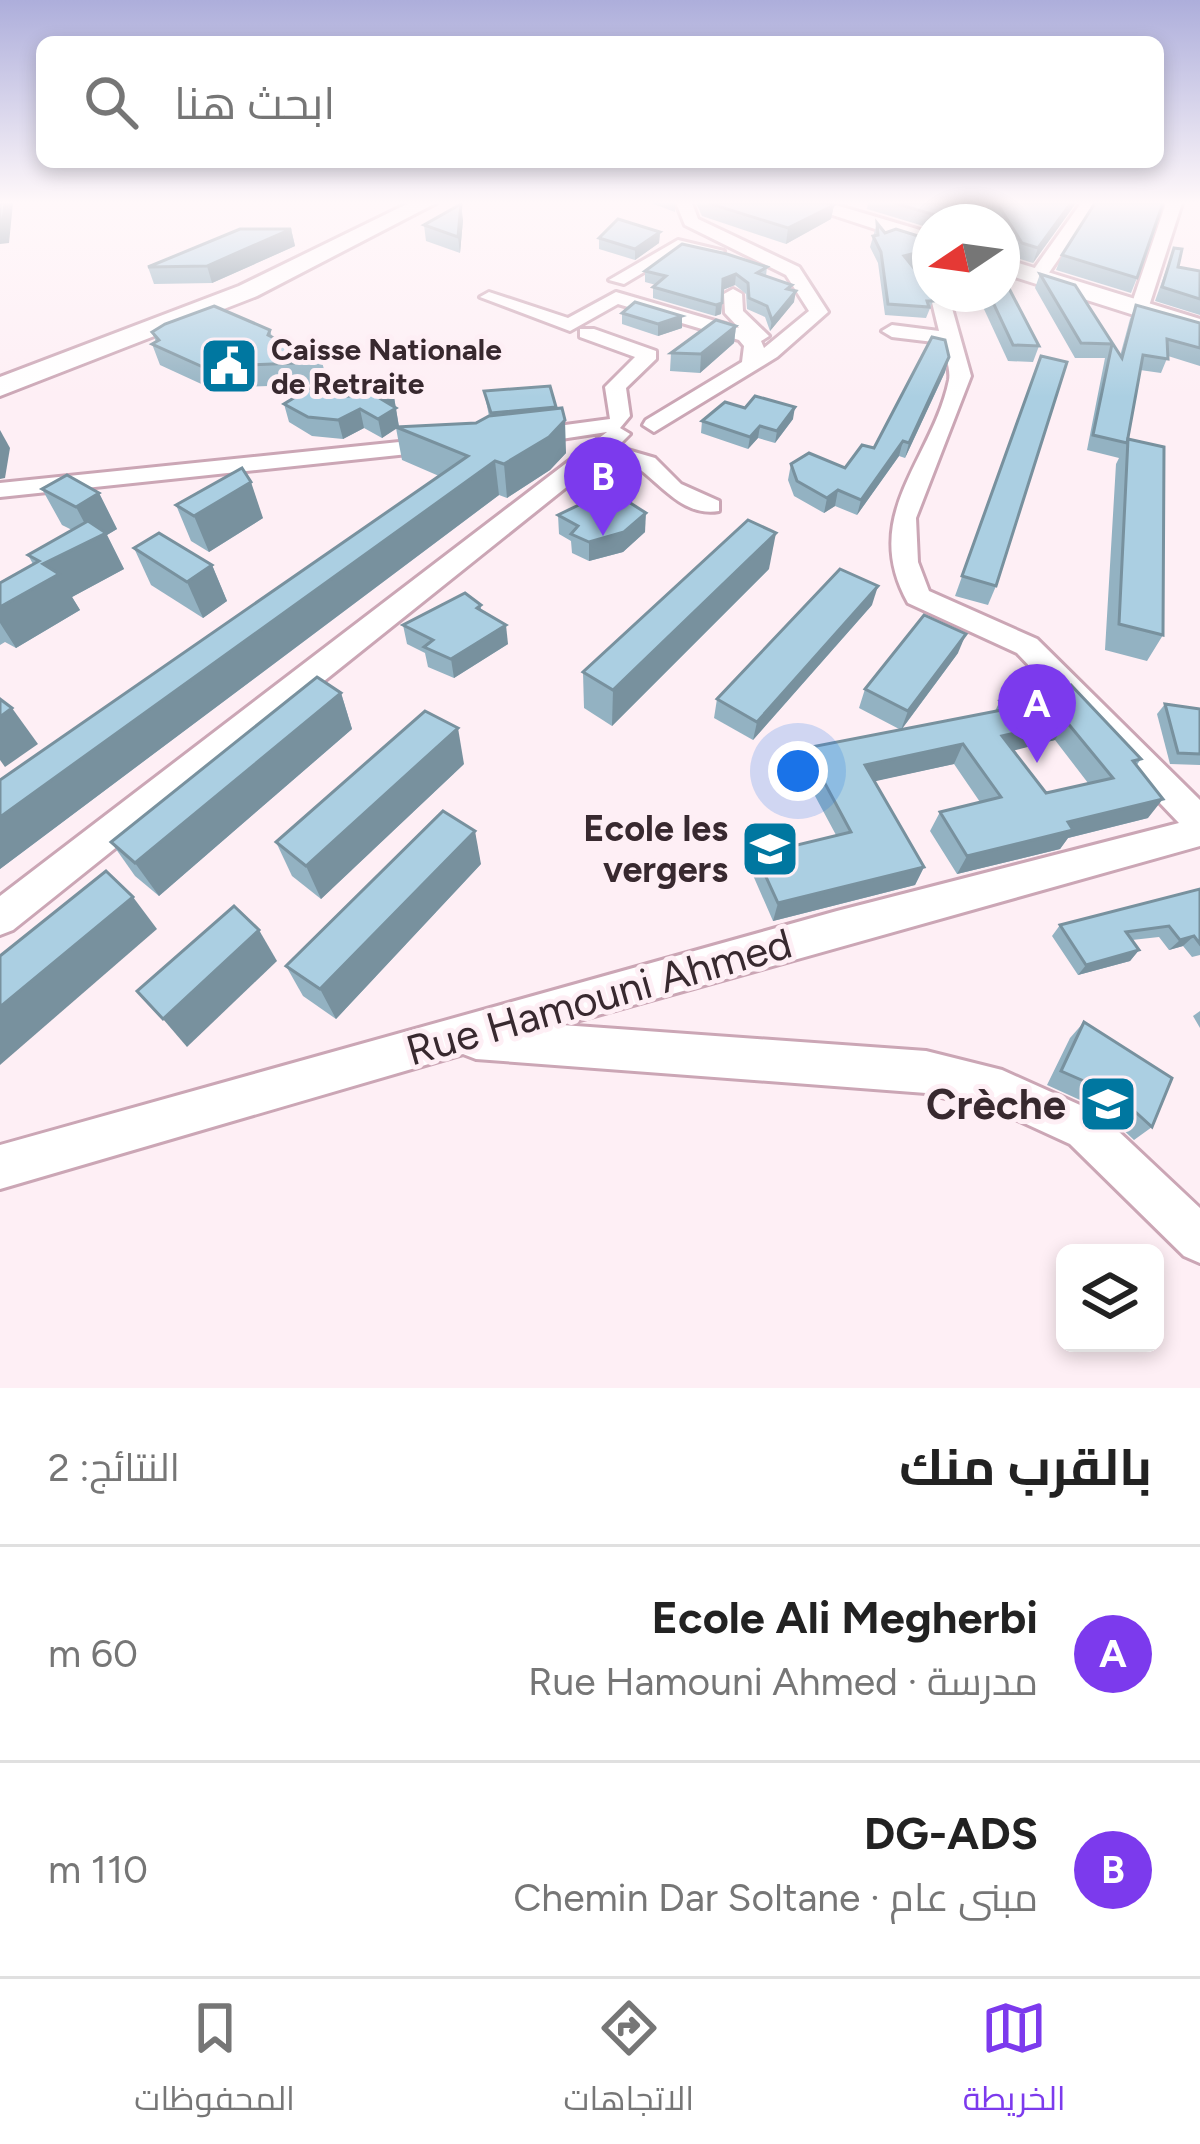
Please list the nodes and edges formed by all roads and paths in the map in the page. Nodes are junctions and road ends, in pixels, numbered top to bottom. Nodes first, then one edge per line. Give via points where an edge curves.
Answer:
1 (294, 268) edge
2 (639, 268) edge
3 (786, 268) edge
4 (1044, 268) edge
5 (1152, 268) edge
6 (1020, 270) edge
7 (1038, 276) junction
8 (618, 280) dead end
9 (734, 294) dead end
10 (489, 297) dead end
11 (1139, 309) junction
12 (944, 312) edge
13 (1200, 328) edge
14 (892, 331) dead end
15 (587, 333) dead end
16 (952, 338) junction
17 (776, 351) junction
18 (751, 361) junction
19 (0, 388) edge
20 (612, 431) junction
21 (497, 440) edge
22 (458, 443) edge
23 (0, 490) edge
24 (710, 506) dead end
25 (1200, 822) edge
26 (1200, 832) edge
27 (0, 918) edge
28 (455, 1038) junction
29 (0, 1167) edge
30 (1199, 1239) edge

1 - 19 main road
2 - 8 street
3 - 17 street via 818,305 817,319
4 - 7 street
5 - 11 street
6 - 7 main road
7 - 11 main road
9 - 17 street via 734,313
10 - 18 street via 569,325 616,297 746,335
11 - 13 main road
12 - 16 street
14 - 16 street
15 - 20 street via 649,355 615,387
16 - 25 street via 961,376 904,518 905,562 917,596 1027,646
17 - 18 street
18 - 20 street via 655,425 639,414
20 - 21 street
20 - 24 street via 673,489
20 - 27 street
22 - 23 street
26 - 28 street, Rue Hamouni Ahmed
28 - 29 street, Rue Hamouni Ahmed
28 - 30 street via 926,1072 1002,1091 1085,1129

